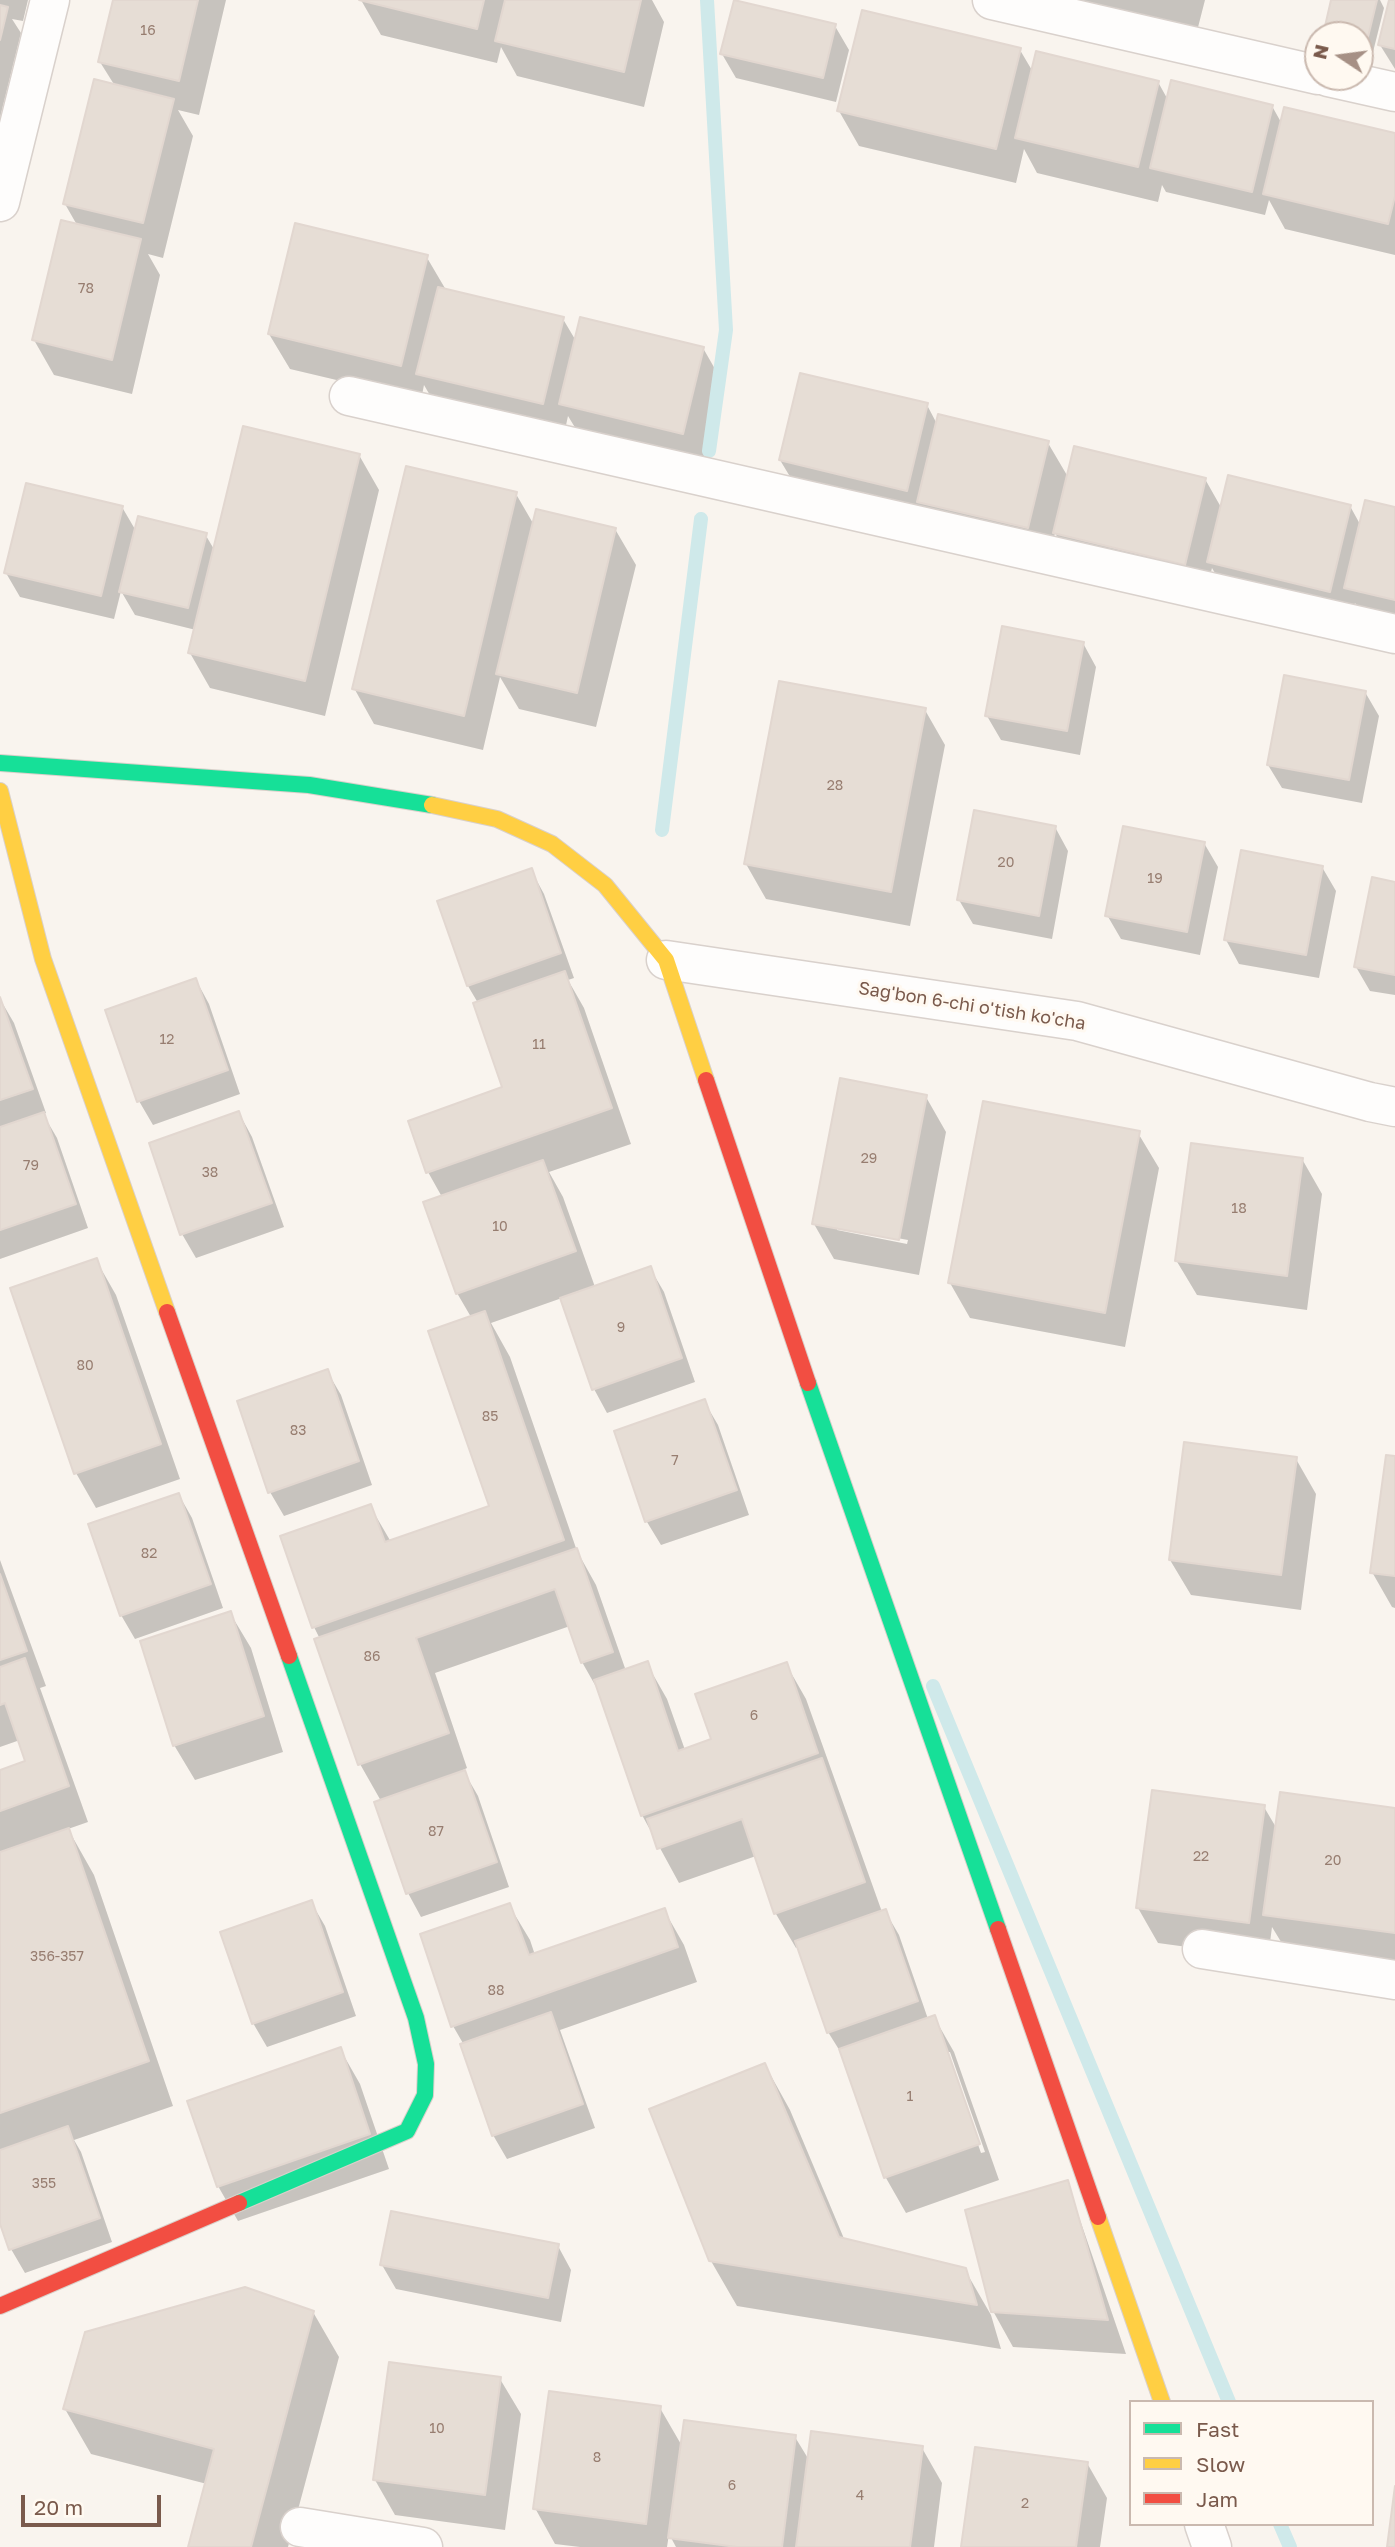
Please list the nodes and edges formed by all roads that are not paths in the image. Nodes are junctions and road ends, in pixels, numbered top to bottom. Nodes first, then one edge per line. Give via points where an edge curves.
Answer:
1 (50, 0) edge
2 (992, 0) edge
3 (1304, 72) edge
4 (1374, 87) edge
5 (1395, 92) edge
6 (0, 202) edge
7 (349, 396) dead end
8 (1395, 634) edge
9 (0, 763) edge
10 (0, 791) edge
11 (666, 960) junction
12 (1395, 1107) edge
13 (1202, 1949) dead end
14 (1395, 1980) edge
15 (0, 2306) edge
16 (1161, 2400) edge
17 (1205, 2526) edge
18 (300, 2527) dead end
19 (423, 2547) edge
20 (1212, 2547) edge

1 - 6 street
2 - 3 street
4 - 5 street
7 - 8 street
9 - 11 street via 309,785 497,819 552,844 605,885
10 - 15 street via 43,959 416,2018 426,2064 425,2095 407,2131
11 - 12 street, Sag'bon 6-chi o'tish ko'cha via 1077,1021
11 - 16 street
13 - 14 street
17 - 20 street
18 - 19 street

